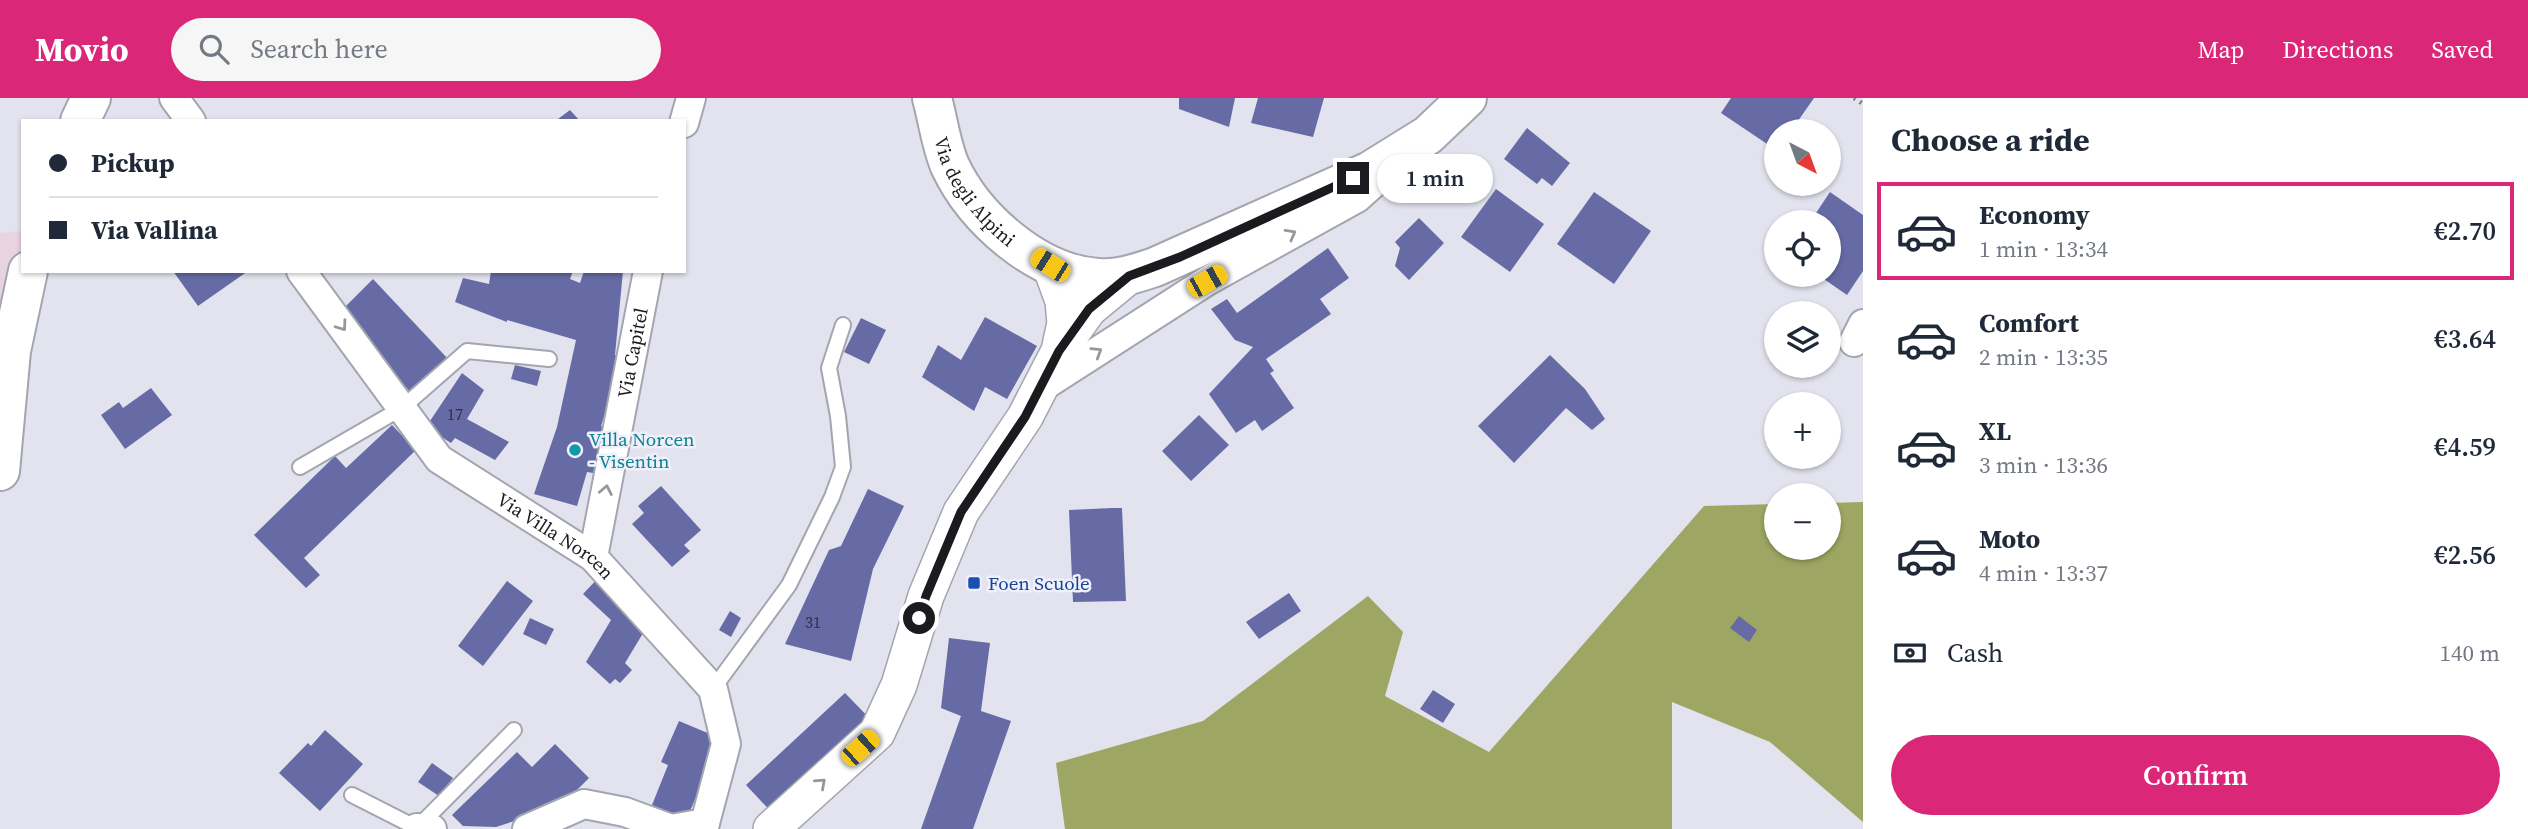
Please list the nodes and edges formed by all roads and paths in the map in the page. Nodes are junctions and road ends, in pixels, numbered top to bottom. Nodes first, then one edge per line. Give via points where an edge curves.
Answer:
1 (91, 98) edge
2 (174, 98) edge
3 (691, 98) edge
4 (933, 98) edge
5 (1467, 98) edge
6 (1854, 98) edge
7 (1863, 104) edge
8 (81, 119) edge
9 (190, 119) edge
10 (685, 119) edge
11 (1408, 148) junction
12 (1050, 265) junction
13 (28, 273) edge
14 (302, 273) edge
15 (648, 273) edge
16 (1129, 276) junction
17 (842, 325) dead end
18 (1059, 351) junction
19 (550, 359) dead end
20 (1039, 389) junction
21 (402, 408) junction
22 (300, 467) dead end
23 (0, 471) edge
24 (593, 557) junction
25 (713, 689) junction
26 (514, 730) dead end
27 (352, 795) dead end
28 (707, 827) edge
29 (424, 829) edge
30 (527, 829) edge
31 (771, 829) edge

1 - 8 main road
2 - 9 street
3 - 10 street
4 - 12 main road, Via degli Alpini via 949,163 974,206 1013,242
5 - 11 main road, Via degli Alpini
6 - 7 path
11 - 16 main road, Via degli Alpini via 1370,171
20 -> 11 street via 1207,281 1357,198
12 - 16 main road, Via degli Alpini via 1099,279
12 - 18 street via 1063,301 1065,323
13 - 23 main road via 11,351
14 -> 21 street, Via Villa Norcen
24 -> 15 street, Via Capitel
16 - 18 street via 1089,309
17 - 25 lane via 829,368 843,467 789,584
18 - 20 street
19 - 21 lane via 467,351
31 -> 20 street via 877,733 899,685 926,596 961,512
21 - 22 lane
21 - 24 street, Via Villa Norcen via 439,459
24 - 25 street, Via Villa Norcen
25 - 28 street, Via Villa Norcen via 726,744
26 - 29 lane
27 - 29 lane
28 - 30 street via 671,829 625,812 584,804

